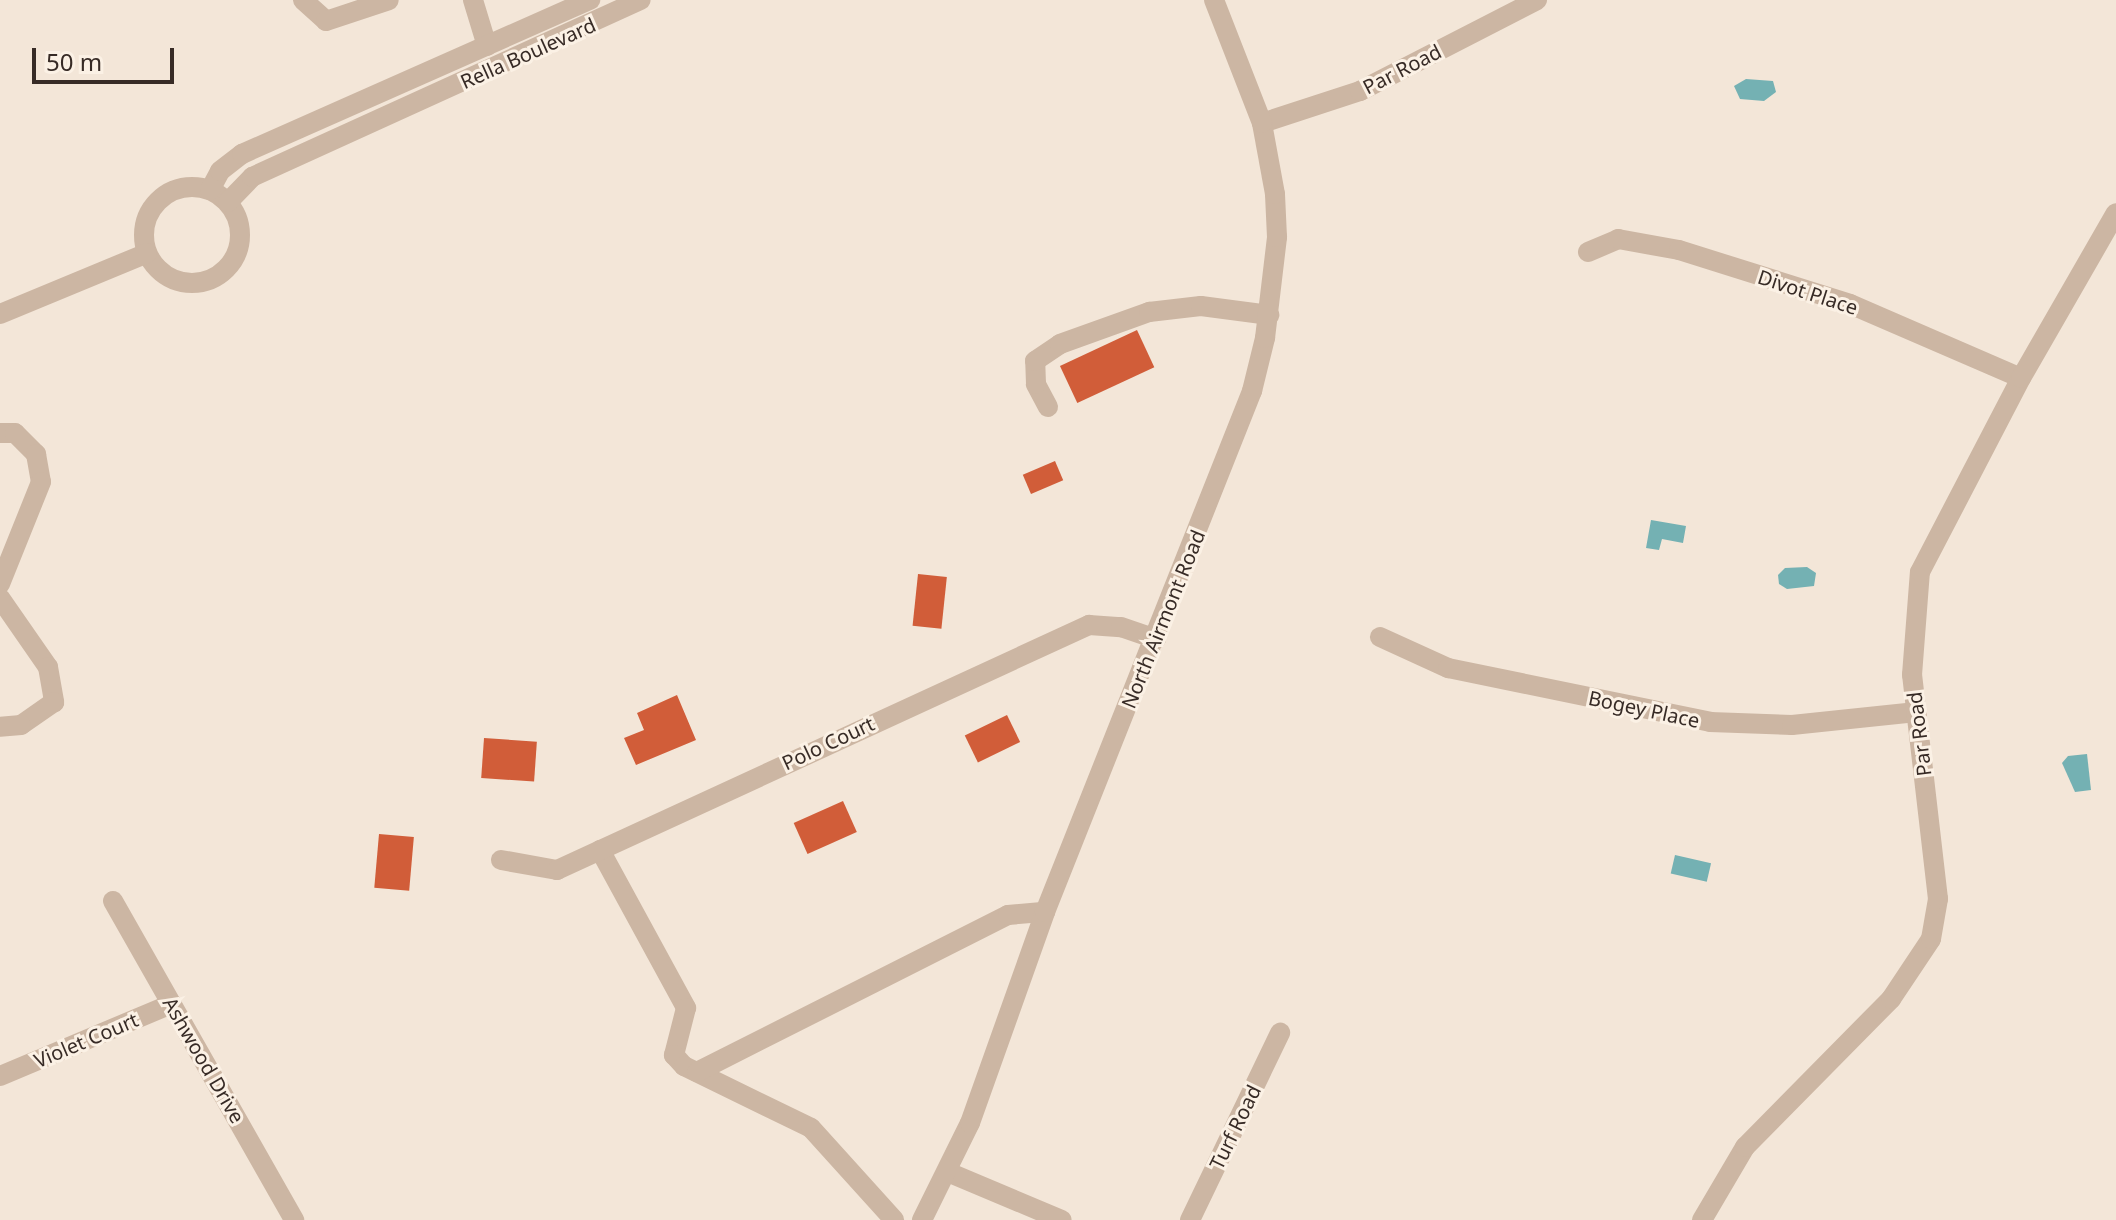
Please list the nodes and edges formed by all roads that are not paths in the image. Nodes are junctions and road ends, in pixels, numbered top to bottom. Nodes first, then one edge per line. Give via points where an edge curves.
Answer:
1 (303, 0) edge
2 (473, 0) edge
3 (590, 0) edge
4 (641, 0) edge
5 (1214, 0) edge
6 (1537, 0) edge
7 (378, 2) edge
8 (487, 46) junction
9 (405, 82) junction
10 (415, 104) junction
11 (1262, 123) junction
12 (210, 190) junction
13 (228, 202) junction
14 (2116, 213) edge
15 (1588, 252) dead end
16 (147, 253) junction
17 (0, 314) edge
18 (1269, 315) junction
19 (2021, 378) junction
20 (1048, 407) dead end
21 (0, 433) edge
22 (0, 584) edge
23 (0, 598) edge
24 (1380, 637) dead end
25 (1156, 639) junction
26 (1916, 712) junction
27 (0, 727) edge
28 (600, 850) junction
29 (501, 860) dead end
30 (113, 901) dead end
31 (1045, 912) junction
32 (171, 1004) junction
33 (1280, 1033) dead end
34 (697, 1072) junction
35 (0, 1076) edge
36 (950, 1173) junction
37 (294, 1220) edge
38 (894, 1220) edge
39 (922, 1220) edge
40 (1062, 1220) edge
41 (1190, 1220) edge
42 (1702, 1220) edge

1 - 7 street via 326,21
2 - 8 street
3 - 8 street, Rella Boulevard
4 - 10 street, Rella Boulevard
5 - 11 street, North Airmont Road
6 - 11 street, Par Road via 1360,91
8 - 9 street, Rella Boulevard
9 - 10 street
9 - 12 street, Rella Boulevard via 242,154 220,171
10 - 13 street, Rella Boulevard via 252,177
11 - 18 street, North Airmont Road via 1277,237
12 - 13 street
12 - 16 street via 185,188 161,197 144,229
13 - 16 street via 237,217 239,246 233,262 214,278 177,282
14 - 19 street, Par Road
15 - 19 street, Divot Place via 1618,239 1679,250 1850,304
16 - 17 street
18 - 20 street via 1201,306 1162,310 1072,339 1035,361 1036,384
18 - 25 street, North Airmont Road via 1252,391
19 - 26 street, Par Road via 1920,572 1914,617
21 - 22 street via 15,433 36,454 41,482
23 - 27 street via 48,667 54,702 21,725
24 - 26 street, Bogey Place via 1448,668 1710,722 1792,725
25 - 28 street, Polo Court via 1121,627 1089,625
25 - 31 street, North Airmont Road
26 - 42 street, Par Road via 1938,899 1931,939 1891,999 1745,1147
28 - 29 street, Polo Court via 557,870
28 - 34 street via 680,994 686,1020 674,1055
30 - 32 street, Ashwood Drive
31 - 34 street via 1008,915
31 - 36 street, North Airmont Road
32 - 35 street, Violet Court
32 - 37 street, Ashwood Drive
33 - 41 street, Turf Road
34 - 38 street via 811,1128
36 - 39 street, North Airmont Road
36 - 40 street

